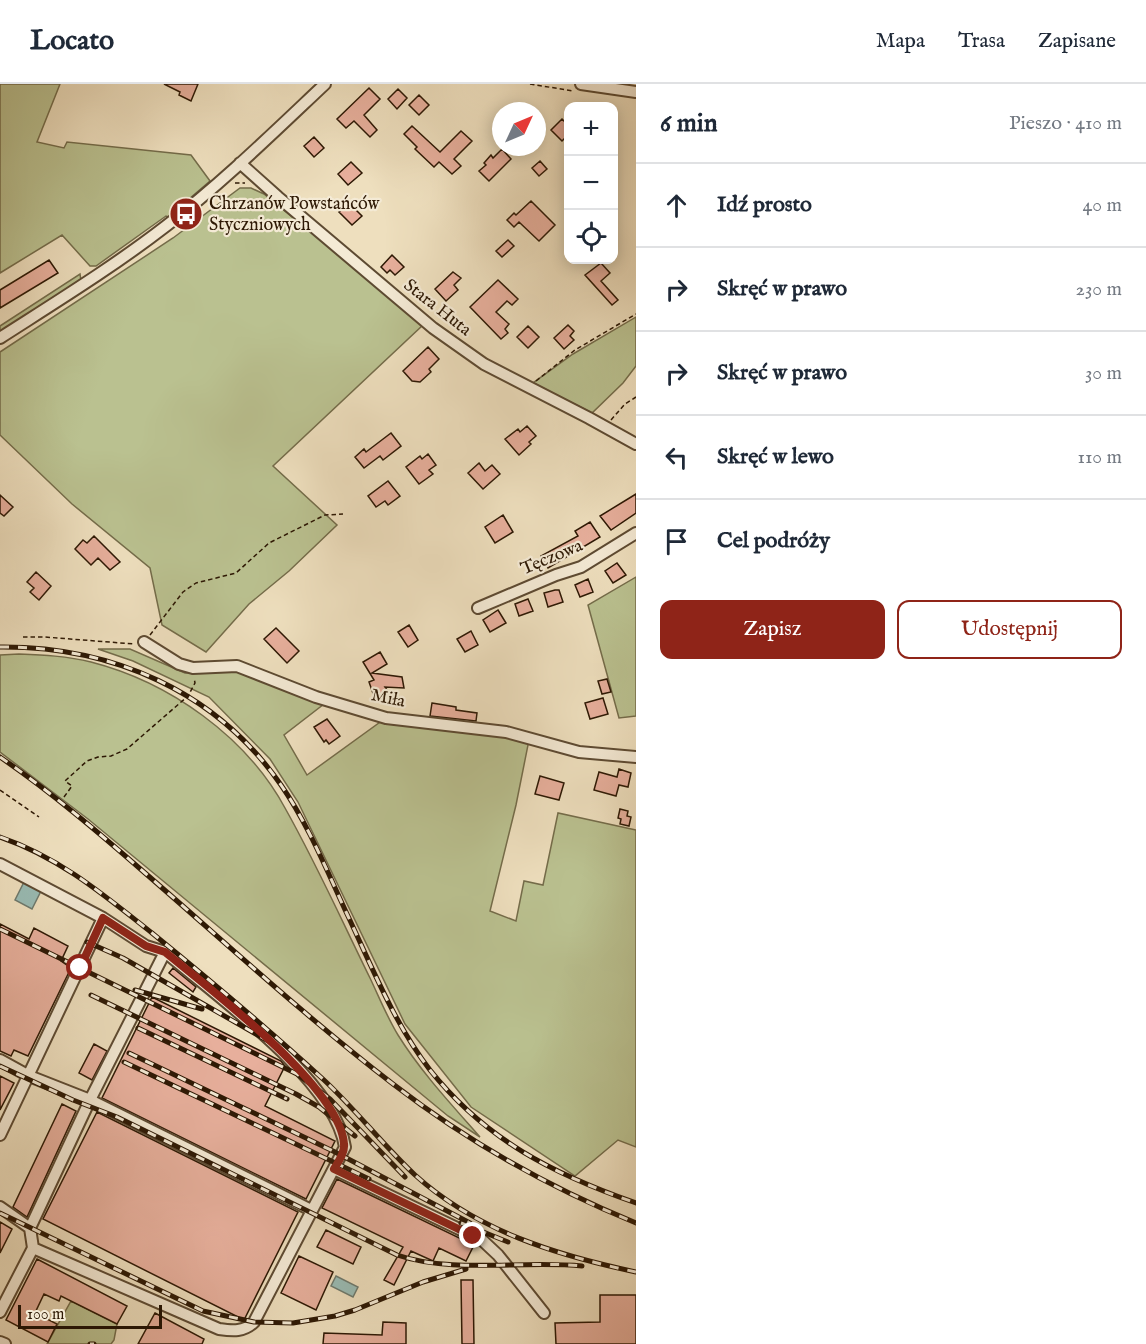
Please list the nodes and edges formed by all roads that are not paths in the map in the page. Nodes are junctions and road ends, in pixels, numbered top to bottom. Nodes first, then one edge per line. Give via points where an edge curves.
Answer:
1 (326, 84) edge
2 (581, 84) edge
3 (636, 92) edge
4 (240, 163) junction
5 (0, 338) edge
6 (636, 444) edge
7 (636, 533) edge
8 (478, 608) dead end
9 (140, 643) road end
10 (636, 757) edge
11 (0, 864) edge
12 (103, 918) junction
13 (165, 952) junction
14 (0, 1060) edge
15 (29, 1076) junction
16 (90, 1100) junction
17 (0, 1135) edge
18 (334, 1169) junction
19 (0, 1207) edge
20 (311, 1210) junction
21 (30, 1228) junction
22 (33, 1248) junction
23 (0, 1312) edge
24 (544, 1313) dead end
25 (0, 1341) edge
26 (5, 1344) edge

1 - 4 street
2 - 3 street
4 - 5 street via 133,251
4 - 6 street, Stara Huta via 433,328 477,360
7 - 8 street, Tęczowa via 580,567
9 - 10 street, Miła via 179,664 193,668 237,666 316,697 386,718 506,732 579,752
11 - 12 street
12 - 13 street via 146,946
12 - 15 street
13 - 16 street
13 - 18 street via 302,1071 343,1133 345,1148
14 - 15 street
15 - 16 street
15 - 17 street
16 - 20 street
16 - 21 street
18 - 20 street
18 - 24 street via 482,1240
19 - 21 street
20 - 22 street via 254,1322 248,1329 234,1331 219,1329
21 - 22 street
22 - 23 street
25 - 26 street

